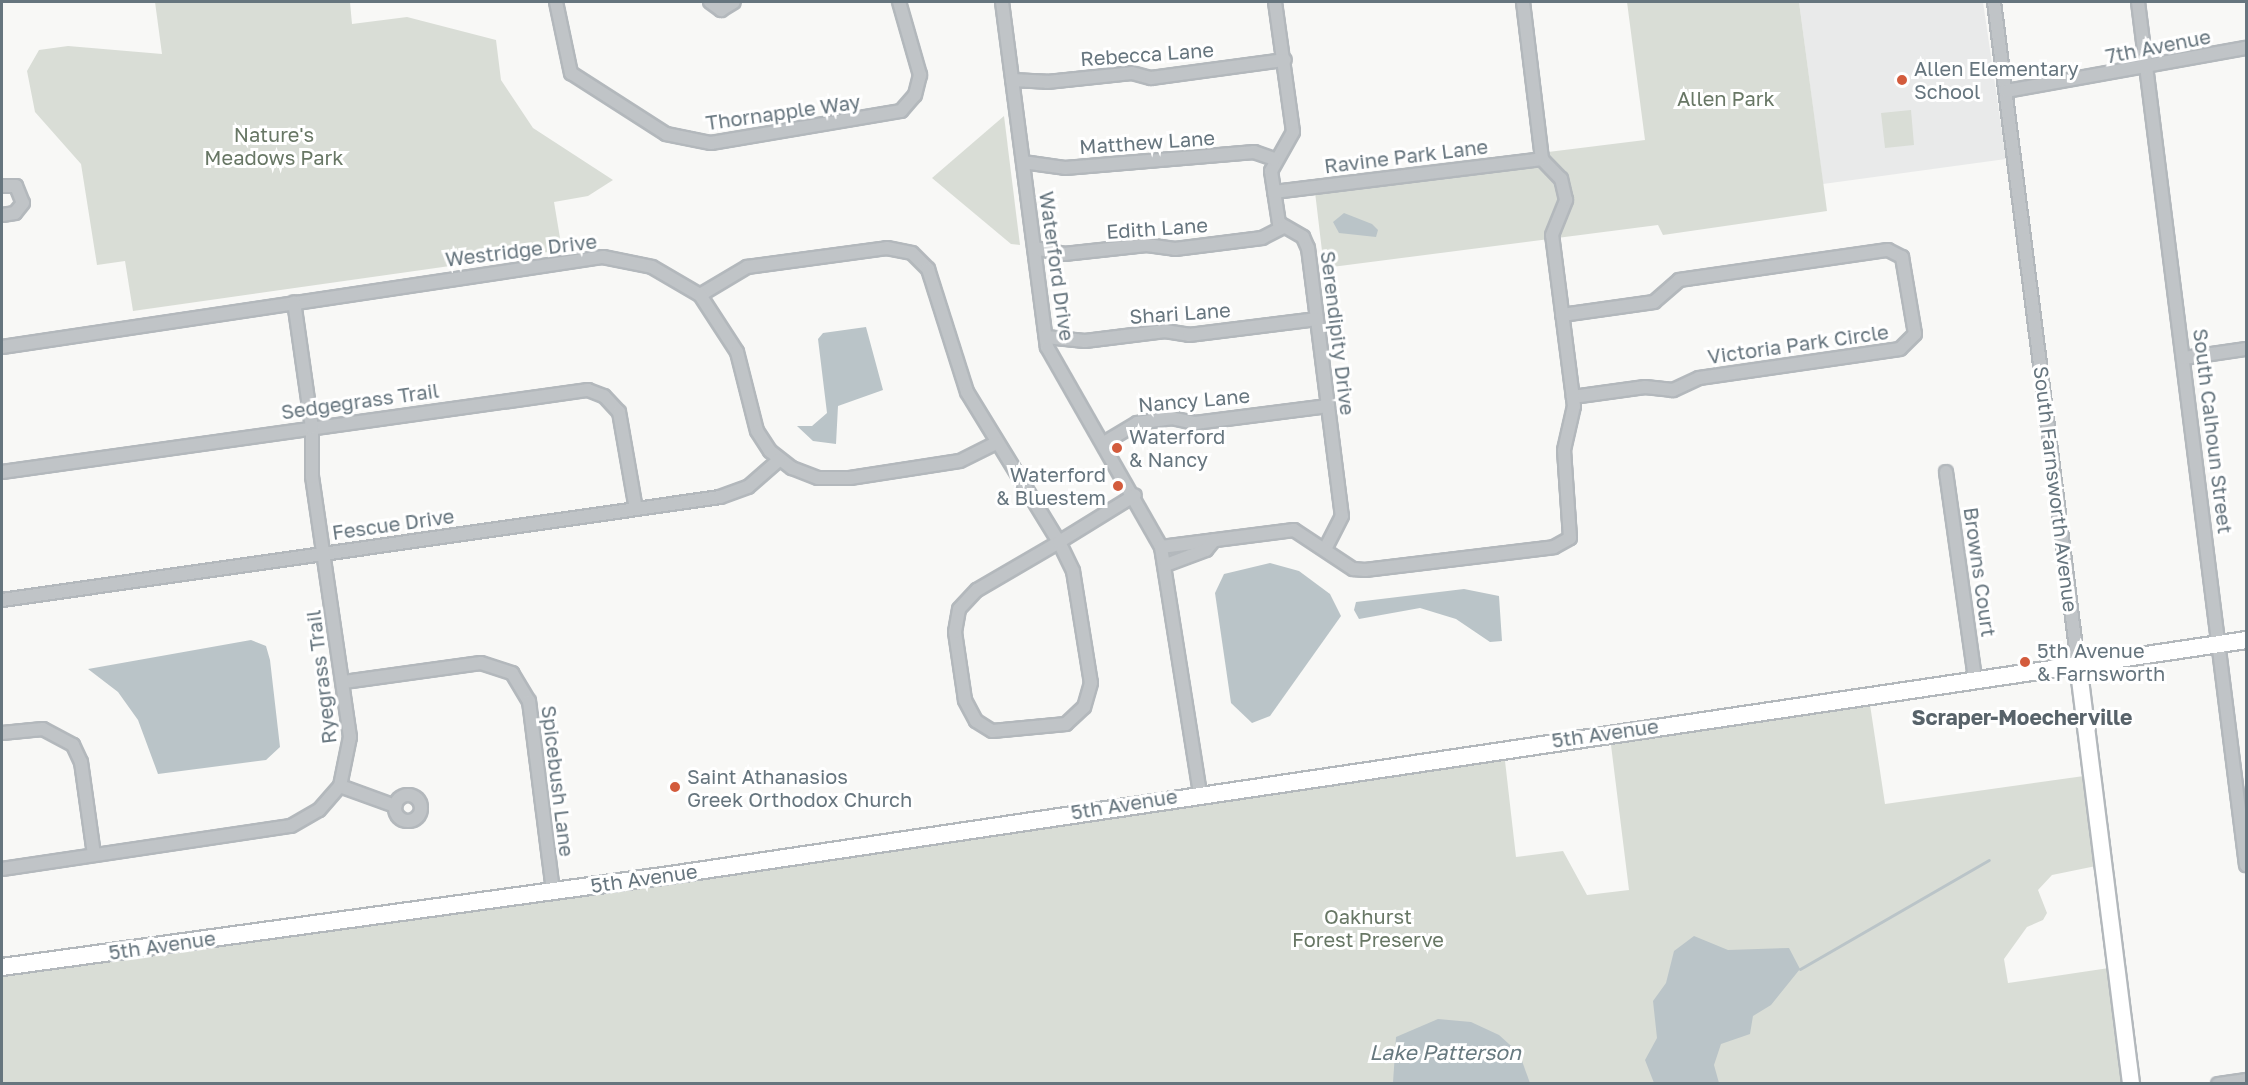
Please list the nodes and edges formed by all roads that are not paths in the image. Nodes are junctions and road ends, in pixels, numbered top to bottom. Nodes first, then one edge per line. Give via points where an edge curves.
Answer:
1 (556, 2) edge
2 (710, 2) edge
3 (734, 2) edge
4 (899, 2) edge
5 (1002, 2) edge
6 (1275, 2) edge
7 (1523, 2) edge
8 (1994, 2) edge
9 (2138, 2) edge
10 (2247, 48) edge
11 (1285, 60) junction
12 (2146, 69) junction
13 (1012, 80) junction
14 (2006, 91) junction
15 (1274, 159) junction
16 (1542, 159) junction
17 (1023, 162) junction
18 (2, 186) edge
19 (1274, 192) junction
20 (2, 215) edge
21 (1281, 228) junction
22 (1034, 248) junction
23 (700, 295) junction
24 (294, 302) junction
25 (1562, 315) junction
26 (1317, 319) junction
27 (1046, 337) junction
28 (2, 347) edge
29 (2247, 349) edge
30 (2184, 358) junction
31 (1573, 397) junction
32 (1328, 406) junction
33 (312, 428) junction
34 (996, 443) junction
35 (1104, 443) junction
36 (778, 460) junction
37 (2, 472) edge
38 (1946, 472) dead end
39 (1135, 495) junction
40 (636, 509) junction
41 (1214, 540) junction
42 (1059, 542) junction
43 (1161, 547) junction
44 (1326, 548) junction
45 (324, 553) junction
46 (1166, 565) junction
47 (2, 600) edge
48 (2247, 640) edge
49 (2220, 644) junction
50 (2078, 664) junction
51 (1975, 678) junction
52 (344, 682) junction
53 (2, 733) edge
54 (340, 786) junction
55 (1200, 792) junction
56 (395, 806) dead end
57 (94, 854) junction
58 (2247, 865) edge
59 (2, 868) edge
60 (553, 890) junction
61 (2, 967) edge
62 (2247, 1080) edge
63 (2131, 1083) edge
64 (2218, 1083) edge

1 - 4 street, Thornapple Way via 571,73 666,134 711,143 900,111 915,95 920,75
2 - 3 street via 721,10
5 - 13 street, Waterford Drive
6 - 11 street
7 - 16 street
8 - 14 street, South Farnsworth Avenue
9 - 12 street, South Calhoun Street
10 - 12 street, 7th Avenue
11 - 13 street, Rebecca Lane via 1151,78 1132,73 1047,82
11 - 15 street via 1293,138
12 - 14 street, 7th Avenue
12 - 30 street, South Calhoun Street
13 - 17 street, Waterford Drive
14 - 50 street, South Farnsworth Avenue
15 - 17 street, Matthew Lane via 1254,152 1065,168
15 - 19 street
16 - 19 street, Ravine Park Lane
16 - 25 street via 1566,193 1563,213 1552,229
17 - 22 street, Waterford Drive
18 - 20 street via 16,186 22,203 15,213
19 - 21 street
21 - 22 street, Edith Lane via 1262,238 1175,249 1147,245 1064,254
21 - 26 street, Serendipity Drive via 1306,241
22 - 27 street, Waterford Drive
23 - 24 street, Westridge Drive via 652,267 603,257
23 - 34 street via 717,280 747,267 887,248 912,253 933,280 967,392
23 - 36 street, Westridge Drive via 737,352 757,431
24 - 28 street, Westridge Drive
24 - 33 street, Ryegrass Trail
25 - 31 street
25 - 31 street, Victoria Park Circle via 1654,302 1679,280 1888,250 1902,257 1915,334 1900,349 1699,378 1673,390 1645,387
26 - 27 street, Shari Lane via 1189,335 1165,331 1085,341
26 - 32 street, Serendipity Drive
27 - 35 street, Waterford Drive via 1056,366
29 - 30 street
30 - 49 street, South Calhoun Street
31 - 44 street via 1564,450 1573,526 1566,543 1365,570 1353,569
32 - 35 street, Nancy Lane via 1196,423 1171,418 1137,423
32 - 44 street, Serendipity Drive via 1342,516
33 - 37 street, Sedgegrass Trail
33 - 40 street, Sedgegrass Trail via 588,390 604,396 619,412
33 - 45 street, Ryegrass Trail via 312,477
34 - 36 street, Westridge Drive via 960,461 832,479 805,474
34 - 42 street
35 - 39 street, Waterford Drive
36 - 40 street, Fescue Drive via 734,493
38 - 51 street, Browns Court
39 - 42 street
39 - 43 street, Waterford Drive
40 - 45 street, Fescue Drive
41 - 43 street
41 - 44 street via 1294,530
41 - 46 street via 1200,553
42 - 42 street via 972,594 957,615 967,705 992,731 1066,724 1089,698 1077,588
43 - 46 street, Waterford Drive
45 - 47 street, Fescue Drive
45 - 52 street, Ryegrass Trail
46 - 55 street, Waterford Drive
48 - 49 street, 5th Avenue
49 - 50 street, 5th Avenue
49 - 58 street, South Calhoun Street
50 - 51 street, 5th Avenue
50 - 63 street, South Farnsworth Avenue
51 - 55 street, 5th Avenue
52 - 54 street, Ryegrass Trail via 349,757
52 - 60 street, Spicebush Lane via 481,663 512,673 529,701
53 - 57 street via 48,730 72,745 81,762
54 - 56 street
54 - 57 street, Ryegrass Trail via 319,810 291,826
55 - 60 street, 5th Avenue
57 - 59 street, Ryegrass Trail
60 - 61 street, 5th Avenue
62 - 64 street

